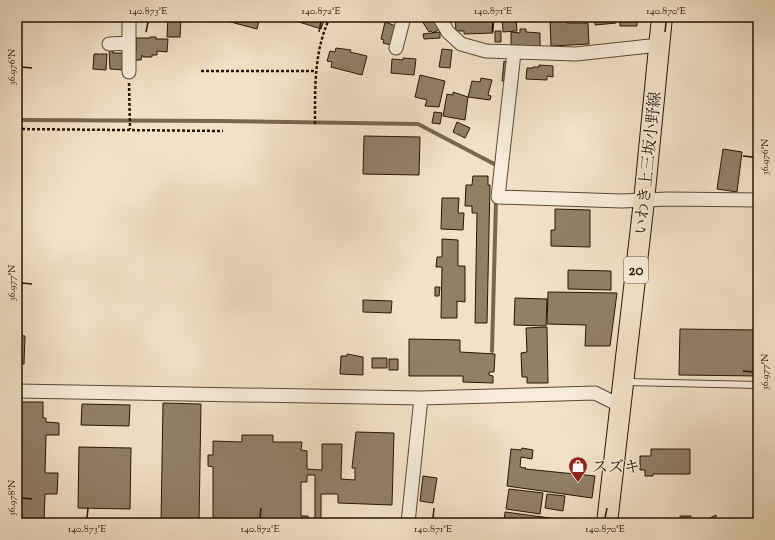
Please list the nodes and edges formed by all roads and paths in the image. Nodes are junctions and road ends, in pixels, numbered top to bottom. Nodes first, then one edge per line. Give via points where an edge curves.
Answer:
1 (129, 17) edge
2 (330, 17) edge
3 (404, 17) edge
4 (439, 17) edge
5 (662, 17) edge
6 (129, 43) junction
7 (109, 44) dead end
8 (659, 45) junction
9 (396, 48) dead end
10 (514, 53) junction
11 (201, 71) dead end
12 (316, 71) junction
13 (129, 72) joint
14 (315, 124) dead end
15 (17, 129) edge
16 (130, 129) junction
17 (224, 131) dead end
18 (758, 200) edge
19 (644, 201) junction
20 (623, 381) junction
21 (758, 385) edge
22 (17, 391) edge
23 (421, 398) junction
24 (620, 406) junction
25 (408, 523) edge
26 (607, 523) edge

1 - 6 street
2 - 12 path via 319,48
3 - 9 street
4 - 10 street via 448,32 461,44 486,51
5 - 8 main road, いわき上三坂小野線 / 20
6 - 7 street
6 - 13 street
8 - 10 street via 576,54
8 - 19 main road, いわき上三坂小野線 / 20
10 - 19 street via 498,197
11 - 12 path
12 - 14 path
13 - 16 path
15 - 16 path
16 - 17 path
18 - 19 street via 668,198
19 - 20 main road, いわき上三坂小野線 / 20
20 - 21 lane
20 - 24 main road, いわき上三坂小野線 / 20
22 - 23 street
23 - 24 street via 595,393
23 - 25 street
24 - 26 main road, いわき上三坂小野線 / 20

